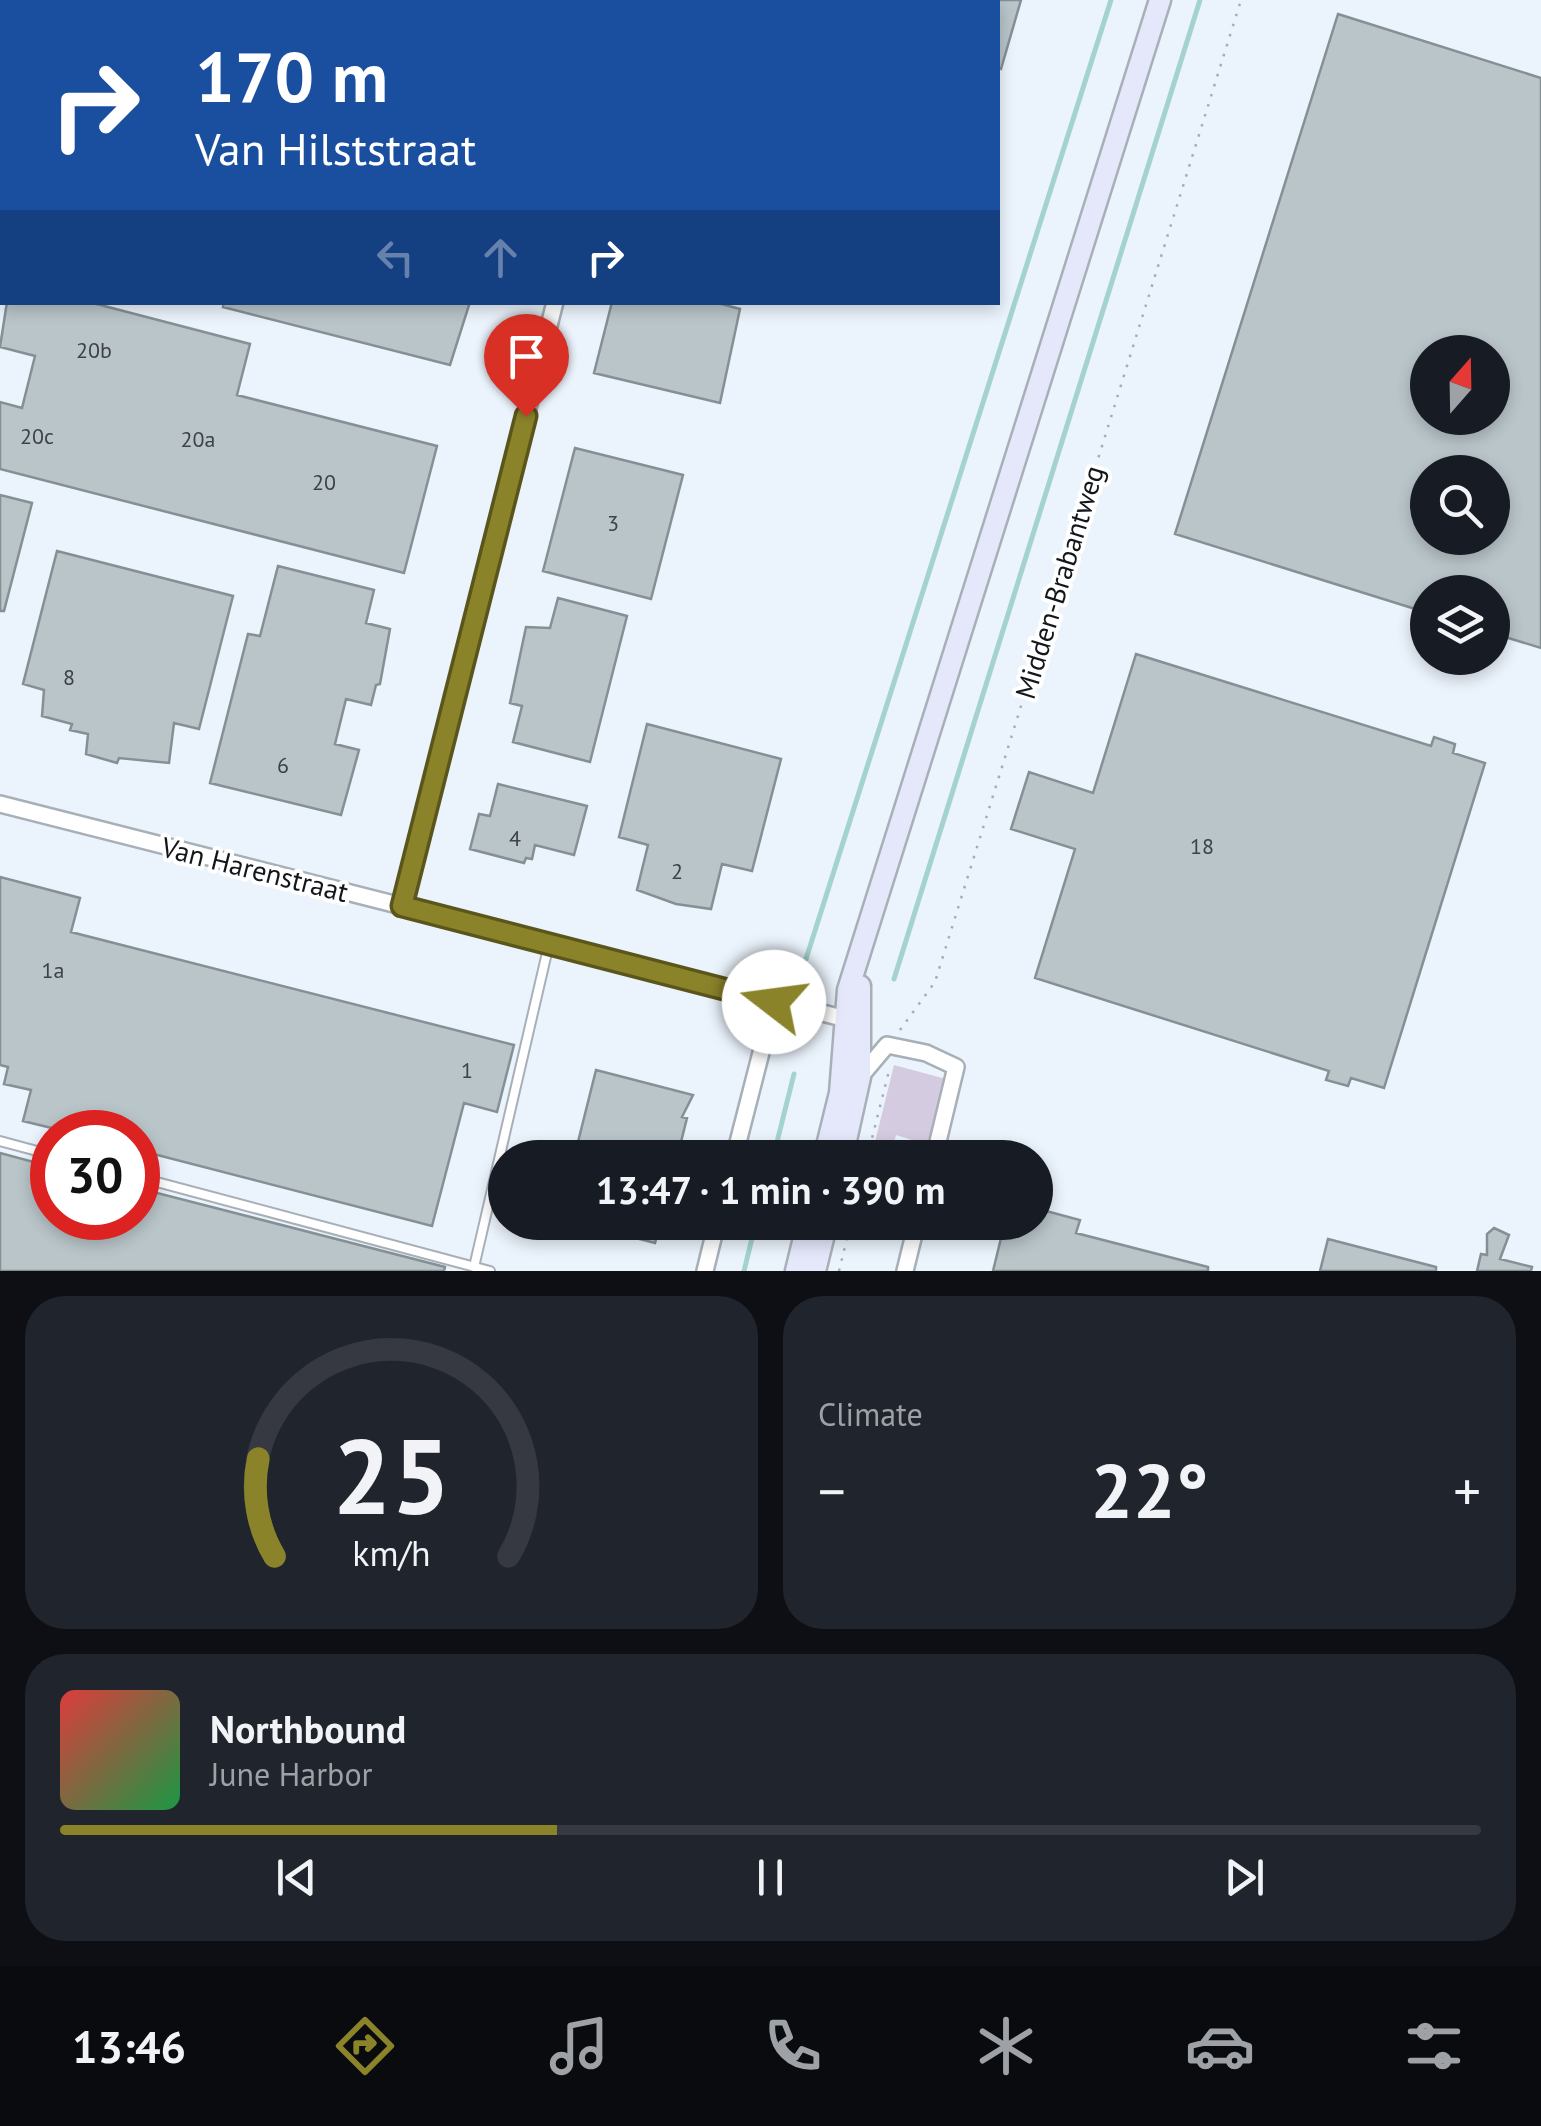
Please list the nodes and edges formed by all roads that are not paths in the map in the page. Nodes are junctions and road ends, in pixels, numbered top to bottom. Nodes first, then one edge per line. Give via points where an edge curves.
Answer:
1 (1160, 0) edge
2 (554, 305) edge
3 (0, 804) edge
4 (402, 906) junction
5 (549, 944) junction
6 (774, 1002) junction
7 (852, 1021) junction
8 (860, 1077) junction
9 (739, 1140) edge
10 (828, 1140) edge
11 (846, 1140) edge
12 (938, 1140) edge
13 (0, 1141) edge
14 (30, 1149) edge
15 (160, 1183) edge
16 (713, 1240) edge
17 (804, 1240) edge
18 (823, 1240) edge
19 (913, 1240) edge
20 (474, 1267) junction
21 (490, 1271) edge
22 (705, 1271) edge
23 (796, 1271) edge
24 (815, 1271) edge
25 (905, 1271) edge

1 - 7 street via 860,960
2 - 4 street
3 - 4 street, Van Harenstraat
4 - 5 street, Van Harenstraat
5 - 6 street, Van Harenstraat
5 - 20 lane
6 - 7 street, Van Harenstraat
6 - 9 street
7 - 8 street
7 - 10 street
8 - 11 street
8 - 12 street via 888,1045 956,1068
13 - 14 lane
15 - 20 lane
16 - 22 street
17 - 23 street
18 - 24 street
19 - 25 street
20 - 21 lane

